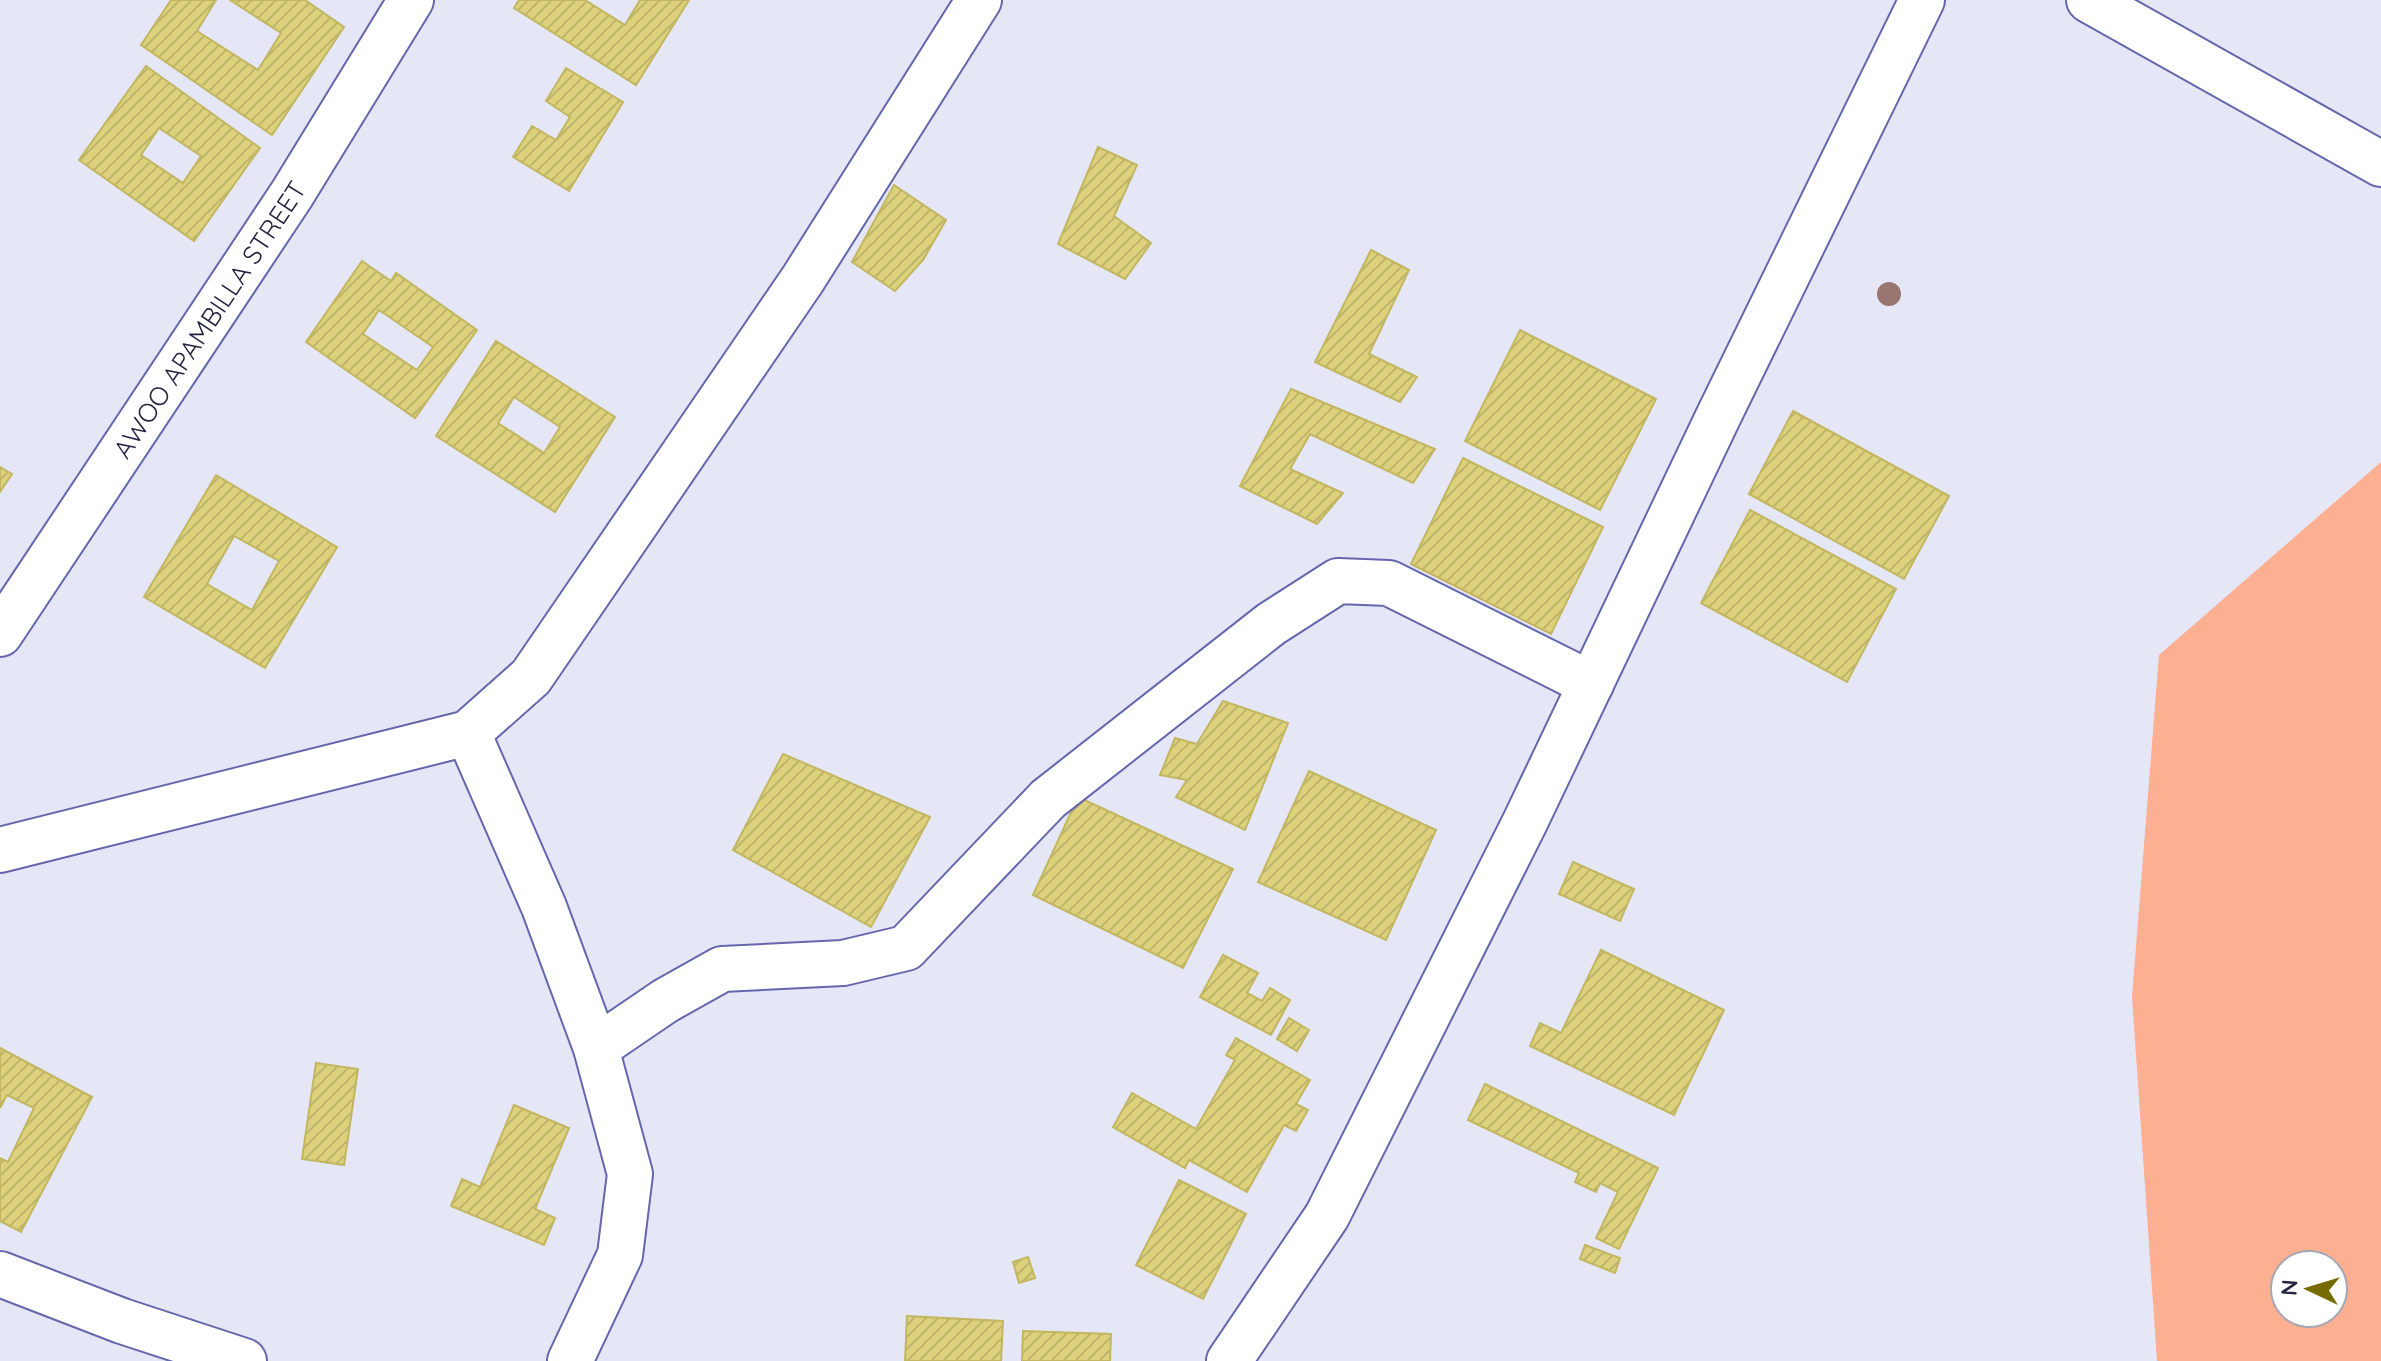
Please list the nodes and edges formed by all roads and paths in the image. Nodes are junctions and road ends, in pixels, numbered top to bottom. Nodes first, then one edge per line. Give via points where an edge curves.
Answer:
1 (411, 0) edge
2 (979, 0) edge
3 (1922, 0) edge
4 (2089, 0) edge
5 (2381, 164) edge
6 (0, 634) edge
7 (1591, 684) junction
8 (468, 733) junction
9 (0, 850) edge
10 (596, 1048) junction
11 (0, 1274) edge
12 (244, 1361) edge
13 (570, 1361) edge
14 (1229, 1361) edge

1 - 6 street, AWOO APAMBILLA STREET via 292,194
2 - 8 street via 803,279 531,677
3 - 7 street
4 - 5 street
7 - 10 street via 1389,583 1338,581 1271,624 1048,799 906,948 843,963 722,969
7 - 14 street via 1327,1216
8 - 9 street
8 - 10 street via 544,907
10 - 13 street via 630,1174 620,1255
11 - 12 street

